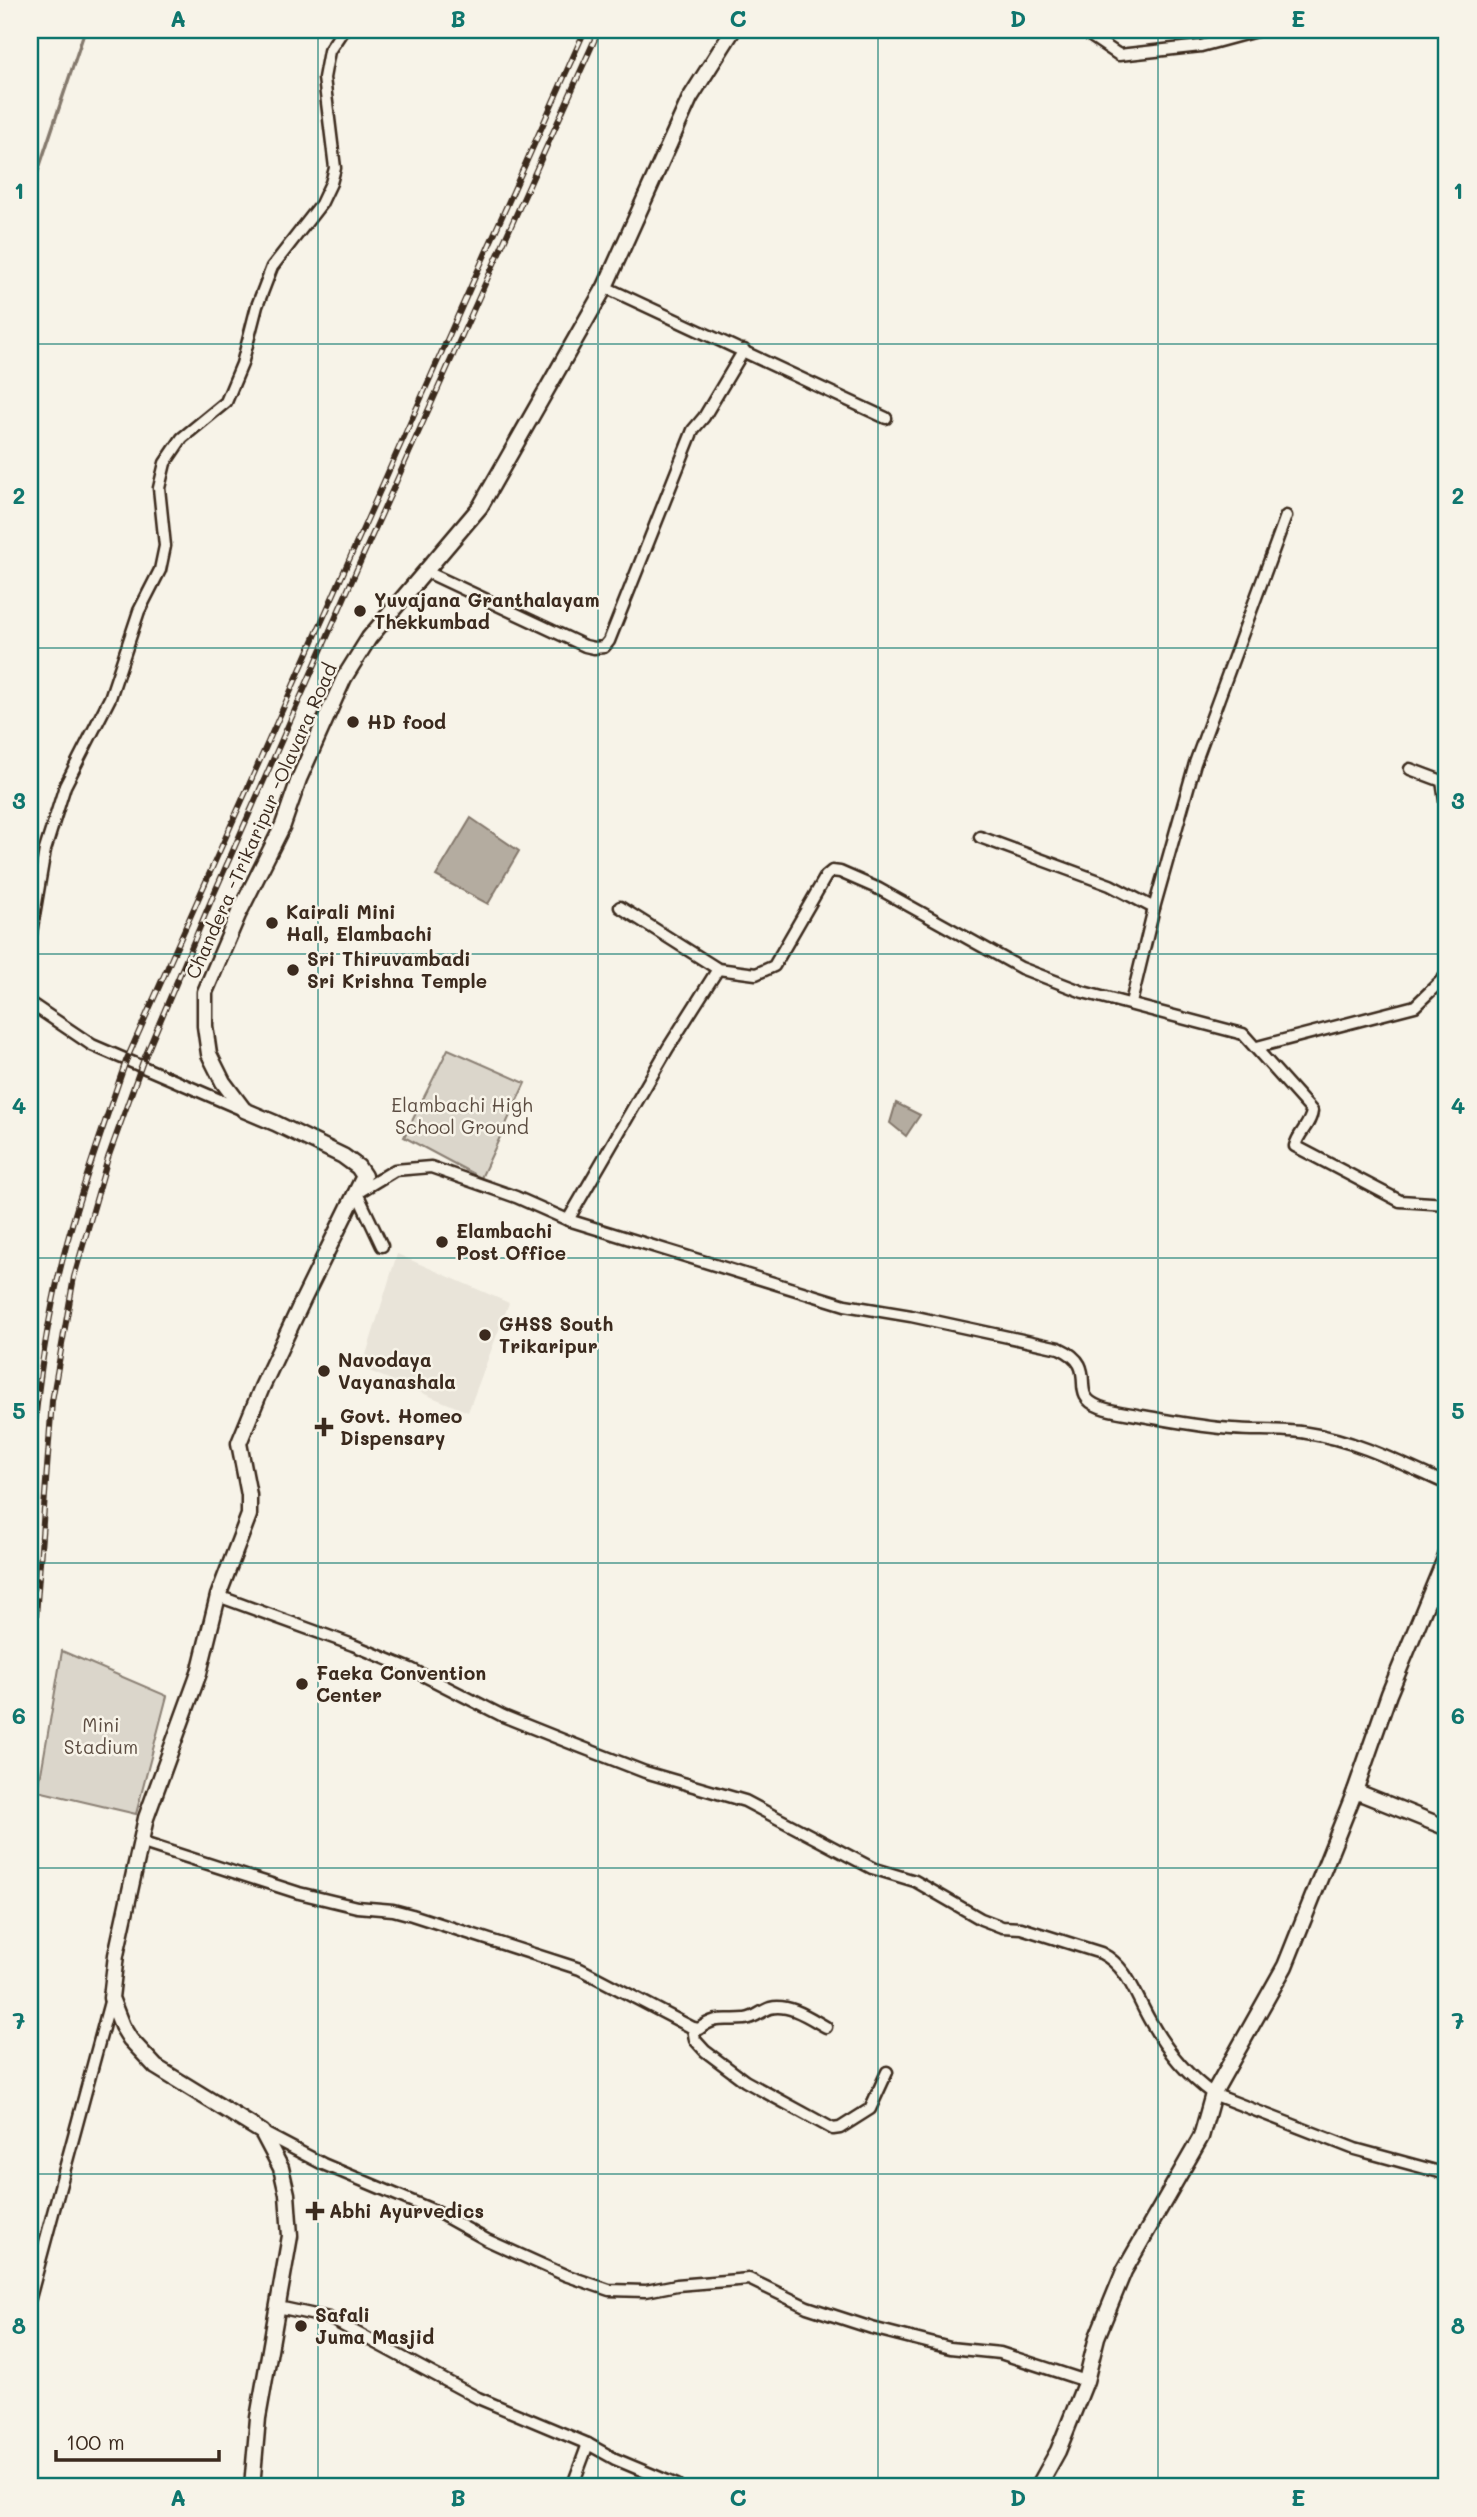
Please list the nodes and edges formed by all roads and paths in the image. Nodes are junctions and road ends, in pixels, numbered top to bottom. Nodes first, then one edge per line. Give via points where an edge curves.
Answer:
1 (343, 30) edge
2 (733, 30) edge
3 (1082, 30) edge
4 (1260, 30) edge
5 (605, 287) junction
6 (744, 350) junction
7 (886, 418) dead end
8 (1286, 516) dead end
9 (426, 572) junction
10 (1410, 769) dead end
11 (1447, 814) edge
12 (980, 837) dead end
13 (620, 907) dead end
14 (1154, 908) junction
15 (30, 939) edge
16 (718, 968) junction
17 (1447, 975) edge
18 (30, 1003) edge
19 (1131, 1003) junction
20 (1257, 1047) junction
21 (243, 1110) junction
22 (357, 1193) junction
23 (1447, 1204) edge
24 (568, 1220) junction
25 (382, 1246) dead end
26 (1447, 1484) edge
27 (1447, 1554) edge
28 (218, 1596) junction
29 (1354, 1791) junction
30 (1447, 1828) edge
31 (140, 1842) junction
32 (111, 1998) junction
33 (826, 2027) dead end
34 (693, 2028) junction
35 (887, 2072) dead end
36 (1213, 2094) junction
37 (262, 2132) junction
38 (1447, 2174) edge
39 (30, 2298) edge
40 (278, 2307) junction
41 (1086, 2381) junction
42 (588, 2444) junction
43 (677, 2485) dead end
44 (253, 2487) edge
45 (572, 2487) edge
46 (1038, 2487) edge

1 - 15 street via 330,51 324,78 335,168 331,183 321,204 272,267 226,402 182,438 165,463 159,488 164,546 160,570 139,611 110,698 65,786 45,850
2 - 5 main road, Chandera -Trikaripur -Olavara Road via 690,98
3 - 4 street via 1119,55 1201,46
5 - 6 street
5 - 9 main road, Chandera -Trikaripur -Olavara Road via 480,507
6 - 7 street
6 - 9 street via 693,430 604,647 585,646
8 - 14 street via 1195,763
9 - 21 main road, Chandera -Trikaripur -Olavara Road via 369,638 344,678 283,825 205,992 209,1054
10 - 11 street via 1442,780
12 - 14 street via 1110,885
13 - 16 street
14 - 19 street
16 - 19 street via 756,974 774,966 832,871 879,889 1021,968 1083,992
16 - 24 street
17 - 20 street via 1415,1006
18 - 21 street via 92,1045
19 - 20 street via 1244,1034
20 - 23 street via 1312,1111 1295,1146 1400,1201
21 - 22 main road via 343,1156 364,1176
22 - 24 street via 395,1170 431,1167
22 - 25 street
22 - 28 main road via 239,1443 249,1515
24 - 26 street via 845,1305 1059,1348 1078,1359 1086,1397 1102,1408 1229,1429 1307,1433 1368,1449
27 - 29 main road
28 - 31 main road via 199,1673
28 - 36 street via 411,1669 503,1716 645,1772 745,1801 872,1868 915,1881 981,1919 1113,1959 1164,2044 1192,2079
29 - 30 main road
29 - 36 main road via 1285,1966
31 - 32 main road
31 - 34 street via 299,1893 393,1910 545,1956 580,1969
32 - 37 main road via 126,2033 156,2067
32 - 39 street
33 - 34 street via 777,2007 752,2018 711,2020
34 - 35 street via 695,2040 705,2051 745,2081 833,2129 870,2109
36 - 38 street via 1356,2149
36 - 41 main road via 1201,2137 1124,2271 1097,2337
37 - 40 main road via 281,2168 287,2194 290,2236
37 - 41 street via 323,2164 435,2211 486,2240 609,2290 646,2291 749,2279 807,2307 872,2328 950,2348 1000,2353
40 - 42 street via 329,2318 478,2398
40 - 44 main road via 258,2418
41 - 46 main road
42 - 43 street
42 - 45 street

